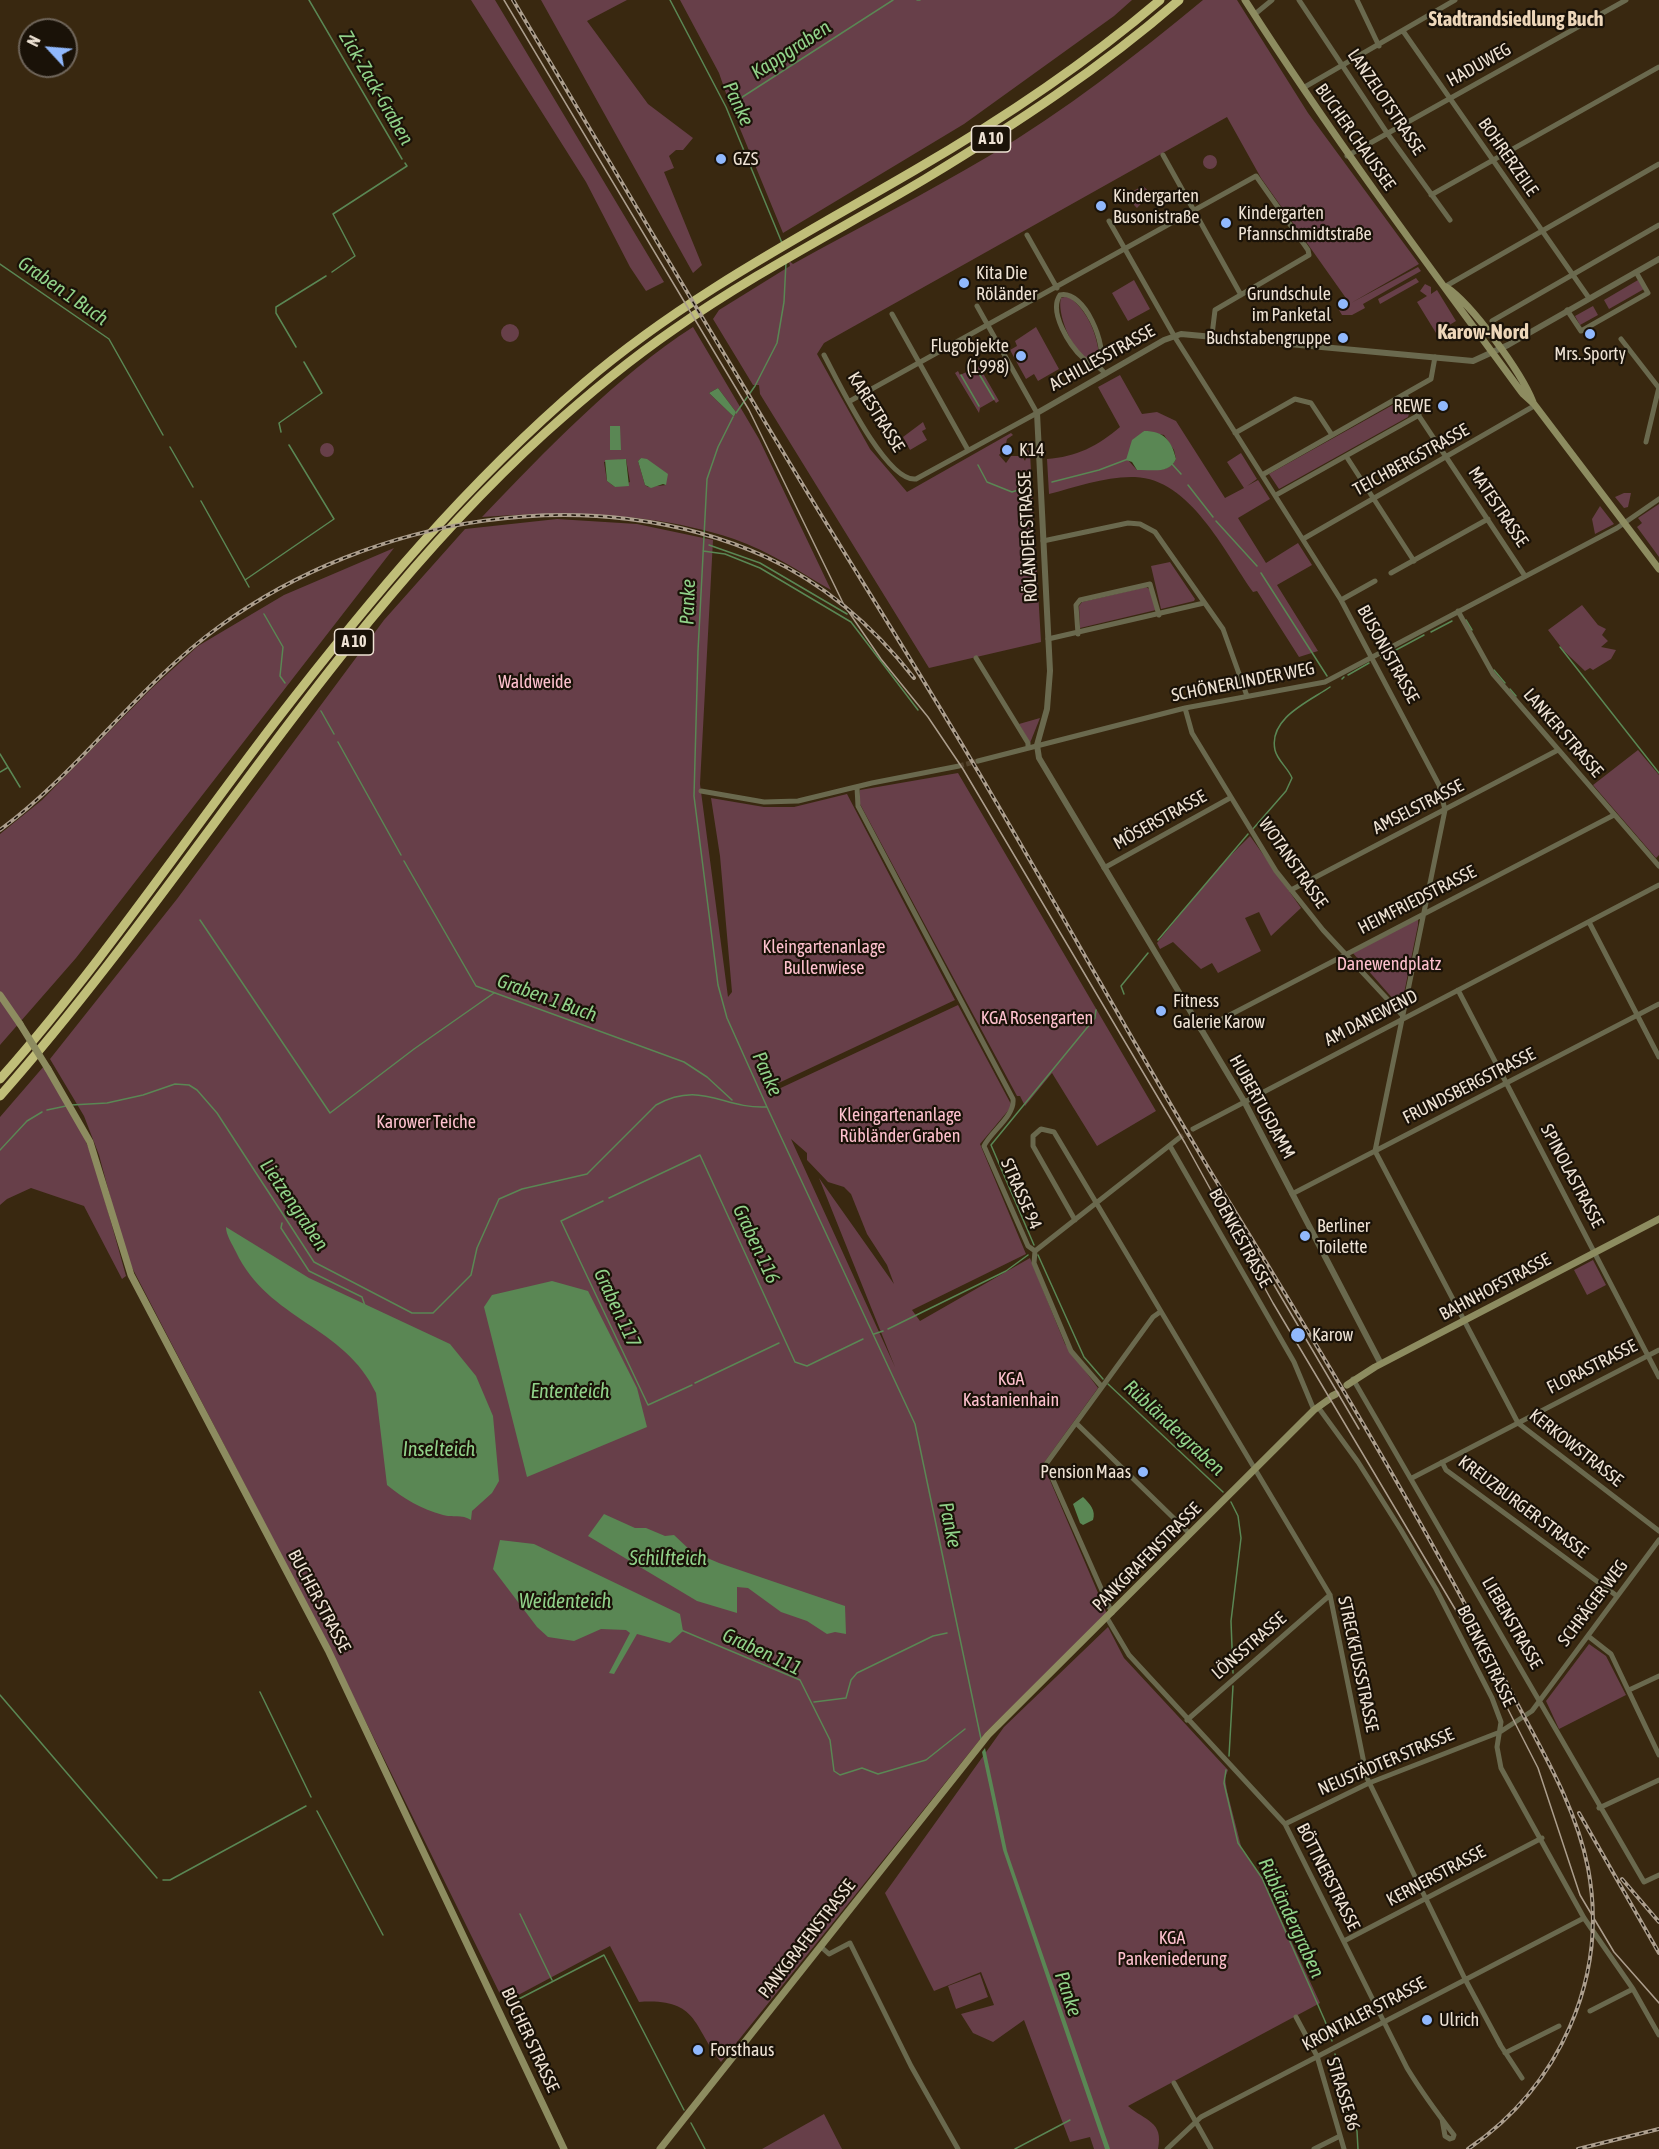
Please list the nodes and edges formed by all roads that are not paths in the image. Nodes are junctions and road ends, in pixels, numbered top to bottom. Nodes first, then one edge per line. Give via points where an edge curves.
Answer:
1 (1160, 0) edge
2 (1179, 0) edge
3 (1245, 0) edge
4 (1272, 0) edge
5 (1299, 0) edge
6 (1357, 0) edge
7 (1455, 0) edge
8 (1626, 0) edge
9 (1255, 14) junction
10 (1403, 32) junction
11 (1378, 46) junction
12 (1343, 66) junction
13 (1659, 68) edge
14 (1303, 88) junction
15 (1450, 98) junction
16 (1387, 133) junction
17 (1163, 155) dead end
18 (1347, 156) junction
19 (1492, 161) junction
20 (1659, 164) edge
21 (1431, 195) junction
22 (1193, 210) junction
23 (1450, 220) dead end
24 (1109, 221) dead end
25 (1659, 225) edge
26 (1541, 231) junction
27 (1027, 235) dead end
28 (1125, 248) junction
29 (1659, 259) edge
30 (1636, 272) junction
31 (1572, 274) junction
32 (1446, 286) junction
33 (1056, 287) junction
34 (1060, 295) junction
35 (1241, 295) junction
36 (1589, 298) junction
37 (977, 306) dead end
38 (1567, 310) junction
39 (892, 314) dead end
40 (1492, 321) dead end
41 (987, 325) junction
42 (1212, 335) junction
43 (1174, 336) junction
44 (1621, 339) dead end
45 (1501, 349) junction
46 (1492, 353) junction
47 (824, 356) dead end
48 (1435, 357) junction
49 (919, 363) junction
50 (1100, 366) junction
51 (1105, 374) junction
52 (1659, 387) edge
53 (1405, 395) junction
54 (850, 401) junction
55 (1534, 405) junction
56 (1037, 412) junction
57 (1419, 415) junction
58 (1235, 433) junction
59 (1332, 435) junction
60 (1646, 442) dead end
61 (968, 450) junction
62 (1346, 456) junction
63 (1446, 457) junction
64 (1262, 475) junction
65 (908, 480) joint
66 (1276, 495) junction
67 (1374, 498) junction
68 (1659, 499) edge
69 (1488, 519) junction
70 (1624, 523) junction
71 (1302, 538) junction
72 (1043, 541) junction
73 (1414, 561) junction
74 (1659, 569) edge
75 (1391, 573) dead end
76 (1525, 576) junction
77 (1375, 581) dead end
78 (1341, 600) junction
79 (1204, 603) junction
80 (1458, 611) junction
81 (1159, 615) junction
82 (1078, 634) junction
83 (1048, 639) junction
84 (1373, 656) junction
85 (976, 658) dead end
86 (1247, 696) junction
87 (1185, 708) junction
88 (1037, 745) junction
89 (1028, 748) junction
90 (1558, 750) junction
91 (978, 761) tunnel mouth
92 (958, 766) tunnel mouth
93 (857, 787) junction
94 (701, 791) dead end
95 (1230, 798) junction
96 (1444, 810) junction
97 (1614, 815) junction
98 (1659, 866) edge
99 (1104, 868) junction
100 (1659, 885) edge
101 (1291, 890) junction
102 (1425, 912) junction
103 (1589, 922) junction
104 (1345, 954) junction
105 (1458, 990) junction
106 (0, 995) edge
107 (1659, 1004) edge
108 (1637, 1016) junction
109 (1404, 1017) junction
110 (1201, 1030) junction
111 (1659, 1057) edge
112 (0, 1079) edge
113 (1507, 1083) junction
114 (0, 1096) edge
115 (1244, 1101) junction
116 (1193, 1129) tunnel mouth
117 (1179, 1138) tunnel mouth
118 (1170, 1146) junction
119 (1375, 1151) junction
120 (1292, 1194) junction
121 (1096, 1204) junction
122 (1659, 1219) edge
123 (1074, 1220) junction
124 (1035, 1251) junction
125 (1595, 1252) junction
126 (1160, 1312) junction
127 (1463, 1321) junction
128 (1659, 1350) edge
129 (1648, 1355) junction
130 (1381, 1364) junction
131 (1659, 1377) edge
132 (1350, 1382) joint
133 (1102, 1387) junction
134 (1332, 1397) dead end
135 (1316, 1408) junction
136 (1076, 1423) junction
137 (1518, 1423) junction
138 (1442, 1462) junction
139 (1255, 1469) junction
140 (1412, 1478) junction
141 (1659, 1531) edge
142 (1190, 1534) junction
143 (1659, 1541) edge
144 (1330, 1595) junction
145 (1617, 1596) junction
146 (1110, 1616) junction
147 (1588, 1636) junction
148 (1659, 1676) edge
149 (1629, 1690) junction
150 (1540, 1701) junction
151 (1186, 1719) junction
152 (1500, 1732) junction
153 (1659, 1755) edge
154 (1659, 1780) edge
155 (1369, 1783) junction
156 (1599, 1808) junction
157 (1285, 1824) junction
158 (1542, 1838) junction
159 (1659, 1875) edge
160 (1427, 1898) junction
161 (1584, 1918) junction
162 (1344, 1941) junction
163 (820, 1946) junction
164 (1465, 1979) junction
165 (1633, 1989) junction
166 (1590, 2011) dead end
167 (1296, 2017) dead end
168 (1384, 2021) junction
169 (1559, 2026) dead end
170 (1659, 2035) edge
171 (1505, 2053) junction
172 (1317, 2056) junction
173 (1522, 2078) dead end
174 (1174, 2083) dead end
175 (1442, 2119) dead end
176 (1195, 2121) junction
177 (1340, 2136) junction
178 (564, 2149) edge
179 (660, 2149) edge
180 (958, 2149) edge
181 (1167, 2149) edge
182 (1211, 2149) edge
183 (1314, 2149) edge
184 (1344, 2149) edge

1 - 112 highway, A 10 via 1006,115 701,296 588,379 515,444 464,494 360,613 135,913
2 - 114 highway, A 10 via 1086,74 1004,131 785,259 673,330 617,371 545,434 479,497 372,619 137,930
3 - 9 main road, BUCHER CHAUSSEE
4 - 9 street
5 - 12 street, LANZELOTSTRASSE
6 - 11 street
7 - 10 street
8 - 15 street, HADUWEG
9 - 14 main road, BUCHER CHAUSSEE
10 - 11 street
10 - 15 street, BOHRERZEILE
11 - 12 street
12 - 14 street
12 - 16 street, LANZELOTSTRASSE
13 - 19 street
14 - 18 main road, BUCHER CHAUSSEE
15 - 16 street, HADUWEG
15 - 19 street, BOHRERZEILE
16 - 18 street, HADUWEG
16 - 21 street, LANZELOTSTRASSE
17 - 22 street
18 - 32 main road, BUCHER CHAUSSEE
19 - 21 street
19 - 26 street, BOHRERZEILE
20 - 26 street
21 - 23 street, LANZELOTSTRASSE
22 - 28 street
22 - 35 street
22 - 35 street via 1252,176 1259,179 1308,250 1309,255
24 - 28 street, BUSONISTRASSE
25 - 31 street
26 - 31 street, BOHRERZEILE
26 - 32 street
27 - 33 street
28 - 33 street
28 - 43 street, BUSONISTRASSE
29 - 30 street, ACHILLESSTRASSE
30 - 36 street, ACHILLESSTRASSE
30 - 38 street via 1648,292 1581,331
31 - 36 street, BOHRERZEILE
31 - 40 street
32 - 45 main road, BUCHER CHAUSSEE
32 - 46 main road, BUCHER CHAUSSEE
33 - 34 street
33 - 41 street
34 - 50 street via 1057,310 1068,338 1083,358
34 - 50 street via 1075,299 1094,324 1102,346
35 - 42 street via 1215,310
36 - 38 street, ACHILLESSTRASSE
37 - 41 street, RÖLÄNDER STRASSE
38 - 45 street, ACHILLESSTRASSE
39 - 49 street
41 - 49 street
41 - 56 street, RÖLÄNDER STRASSE
42 - 43 street, ACHILLESSTRASSE
42 - 48 street, ACHILLESSTRASSE
43 - 51 street, ACHILLESSTRASSE
43 - 58 street, BUSONISTRASSE
44 - 52 street
45 - 46 street, ACHILLESSTRASSE
45 - 55 main road, BUCHER CHAUSSEE
46 - 48 street, ACHILLESSTRASSE via 1473,361
46 - 55 main road, BUCHER CHAUSSEE
47 - 54 street, KARESTRASSE
48 - 53 street via 1431,379
49 - 54 street
49 - 61 street
50 - 51 street
51 - 56 street, ACHILLESSTRASSE
52 - 60 street
53 - 57 street, MATESTRASSE
53 - 59 street
54 - 65 street, KARESTRASSE via 879,452
55 - 63 street, TEICHBERGSTRASSE
55 - 70 main road, BUCHER CHAUSSEE
56 - 61 street, ACHILLESSTRASSE
56 - 72 street, RÖLÄNDER STRASSE
57 - 62 street, TEICHBERGSTRASSE
57 - 63 street, MATESTRASSE
58 - 59 street via 1295,399 1311,403
58 - 64 street, BUSONISTRASSE
59 - 64 street
61 - 65 street, ACHILLESSTRASSE
62 - 66 street, TEICHBERGSTRASSE
62 - 67 street
63 - 67 street, TEICHBERGSTRASSE
63 - 69 street, MATESTRASSE
64 - 66 street, BUSONISTRASSE
66 - 71 street, BUSONISTRASSE
67 - 71 street, TEICHBERGSTRASSE
67 - 73 street
68 - 70 street, SCHÖNERLINDER WEG
69 - 73 street
69 - 76 street, MATESTRASSE
70 - 74 main road, BUCHER CHAUSSEE
70 - 76 street, SCHÖNERLINDER WEG
71 - 78 street, BUSONISTRASSE
72 - 79 street via 1128,522 1140,524 1160,537
72 - 83 street, RÖLÄNDER STRASSE
73 - 75 street
76 - 80 street, SCHÖNERLINDER WEG
77 - 78 street
78 - 84 street, BUSONISTRASSE
79 - 81 street
79 - 86 street via 1222,629
80 - 84 street, SCHÖNERLINDER WEG
80 - 90 street, LANKER STRASSE via 1492,673
81 - 82 street
81 - 82 street via 1150,584 1080,600 1076,605
82 - 83 street
83 - 88 street, RÖLÄNDER STRASSE via 1049,697
84 - 86 street, SCHÖNERLINDER WEG via 1325,682
84 - 96 street, BUSONISTRASSE via 1439,785
85 - 89 street via 1028,742
86 - 87 street, SCHÖNERLINDER WEG
87 - 88 street, SCHÖNERLINDER WEG
87 - 95 street, WOTANSTRASSE via 1192,733
88 - 89 street, SCHÖNERLINDER WEG
88 - 99 street, HUBERTUSDAMM via 1044,769
89 - 91 street, SCHÖNERLINDER WEG
90 - 96 street, AMSELSTRASSE
90 - 97 street, LANKER STRASSE
92 - 93 street
93 - 94 street via 798,801 764,802
93 - 124 street, STRASSE 94 via 858,806 1013,1099 1010,1112 984,1146 1028,1246
95 - 99 street, MÖSERSTRASSE
95 - 101 street, WOTANSTRASSE
96 - 101 street, AMSELSTRASSE
96 - 102 street, BUSONISTRASSE
97 - 98 street, LANKER STRASSE
97 - 102 street, HEIMFRIEDSTRASSE
99 - 110 street, HUBERTUSDAMM
100 - 103 street, AM DANEWEND
101 - 104 street, WOTANSTRASSE
102 - 104 street, HEIMFRIEDSTRASSE
102 - 109 street, BUSONISTRASSE
103 - 105 street, AM DANEWEND
103 - 108 street
104 - 109 street, WOTANSTRASSE
104 - 110 street, HEIMFRIEDSTRASSE
105 - 109 street, AM DANEWEND
105 - 113 street, SPINOLASTRASSE
106 - 178 main road, BUCHER STRASSE, bridge via 70,1105 98,1163 131,1275 328,1650
107 - 108 street, FRUNDSBERGSTRASSE
108 - 111 street
108 - 113 street, FRUNDSBERGSTRASSE
109 - 115 street, AM DANEWEND
109 - 119 street, BUSONISTRASSE
110 - 115 street, HUBERTUSDAMM
113 - 119 street, FRUNDSBERGSTRASSE
113 - 125 street, SPINOLASTRASSE
115 - 116 street, AM DANEWEND
115 - 120 street, HUBERTUSDAMM
117 - 118 street
118 - 121 street
118 - 135 street, BOENKESTRASSE via 1294,1362
119 - 120 street, FRUNDSBERGSTRASSE
119 - 127 street, KERKOWSTRASSE
120 - 130 street, HUBERTUSDAMM
121 - 123 street
121 - 123 street, STRECKFUSSSTRASSE via 1054,1132 1038,1131 1032,1138 1033,1146
121 - 126 street, STRECKFUSSSTRASSE
122 - 125 main road, BAHNHOFSTRASSE
123 - 124 street
124 - 133 street, STRASSE 94 via 1034,1263 1071,1351
125 - 127 main road, BAHNHOFSTRASSE
125 - 129 street, SPINOLASTRASSE
126 - 133 street
126 - 139 street, STRECKFUSSSTRASSE
127 - 130 main road, BAHNHOFSTRASSE
127 - 137 street, KERKOWSTRASSE
128 - 129 street, FLORASTRASSE
129 - 131 street, SPINOLASTRASSE
129 - 137 street, FLORASTRASSE
130 - 132 main road, BAHNHOFSTRASSE
132 - 140 street, LIEBENSTRASSE
133 - 136 street
134 - 135 main road, PANKGRAFENSTRASSE
135 - 139 main road, PANKGRAFENSTRASSE
135 - 152 street, BOENKESTRASSE via 1377,1491 1436,1589 1492,1698 1502,1722
136 - 142 street
136 - 146 street, BÖTTNERSTRASSE via 1046,1464
137 - 138 street, FLORASTRASSE
137 - 141 street, KERKOWSTRASSE
138 - 140 street, FLORASTRASSE
138 - 145 street, KREUZBURGER STRASSE via 1446,1470
139 - 142 main road, PANKGRAFENSTRASSE
139 - 144 street, STRECKFUSSSTRASSE
140 - 150 street, LIEBENSTRASSE
142 - 146 main road, PANKGRAFENSTRASSE
143 - 145 street, SCHRÄGER WEG
144 - 151 street, LÖNSSTRASSE
144 - 155 street, STRECKFUSSSTRASSE
145 - 147 street, SCHRÄGER WEG
146 - 151 street, BÖTTNERSTRASSE via 1129,1655
146 - 163 main road, PANKGRAFENSTRASSE via 988,1735
147 - 149 street via 1611,1654
147 - 150 street, SCHRÄGER WEG
148 - 149 street
149 - 153 street
150 - 152 street, SCHRÄGER WEG via 1532,1711
150 - 156 street, LIEBENSTRASSE
151 - 157 street, BÖTTNERSTRASSE
152 - 155 street, NEUSTÄDTER STRASSE
152 - 158 street, BOENKESTRASSE via 1497,1747 1501,1768
154 - 156 street
155 - 157 street, NEUSTÄDTER STRASSE
155 - 160 street, STRECKFUSSSTRASSE
156 - 159 street, LIEBENSTRASSE via 1644,1882
157 - 162 street, BÖTTNERSTRASSE
158 - 160 street, KERNERSTRASSE
158 - 161 street, BOENKESTRASSE
160 - 162 street, KERNERSTRASSE
160 - 164 street, STRECKFUSSSTRASSE
161 - 164 street, KRONTALER STRASSE
161 - 165 street, BOENKESTRASSE
162 - 168 street, BÖTTNERSTRASSE
163 - 179 main road, PANKGRAFENSTRASSE
163 - 180 street via 829,1954 850,1943 911,2066
164 - 168 street, KRONTALER STRASSE
164 - 171 street, STRECKFUSSSTRASSE
165 - 166 street
165 - 170 street, BOENKESTRASSE
167 - 172 street, STRASSE 86
168 - 172 street, KRONTALER STRASSE
168 - 175 street, BÖTTNERSTRASSE via 1407,2068
169 - 171 street
171 - 173 street, STRECKFUSSSTRASSE
172 - 176 street, KRONTALER STRASSE
172 - 177 street, STRASSE 86
174 - 176 street
176 - 181 street, KRONTALER STRASSE
176 - 182 street
177 - 183 street
177 - 184 street, STRASSE 86

